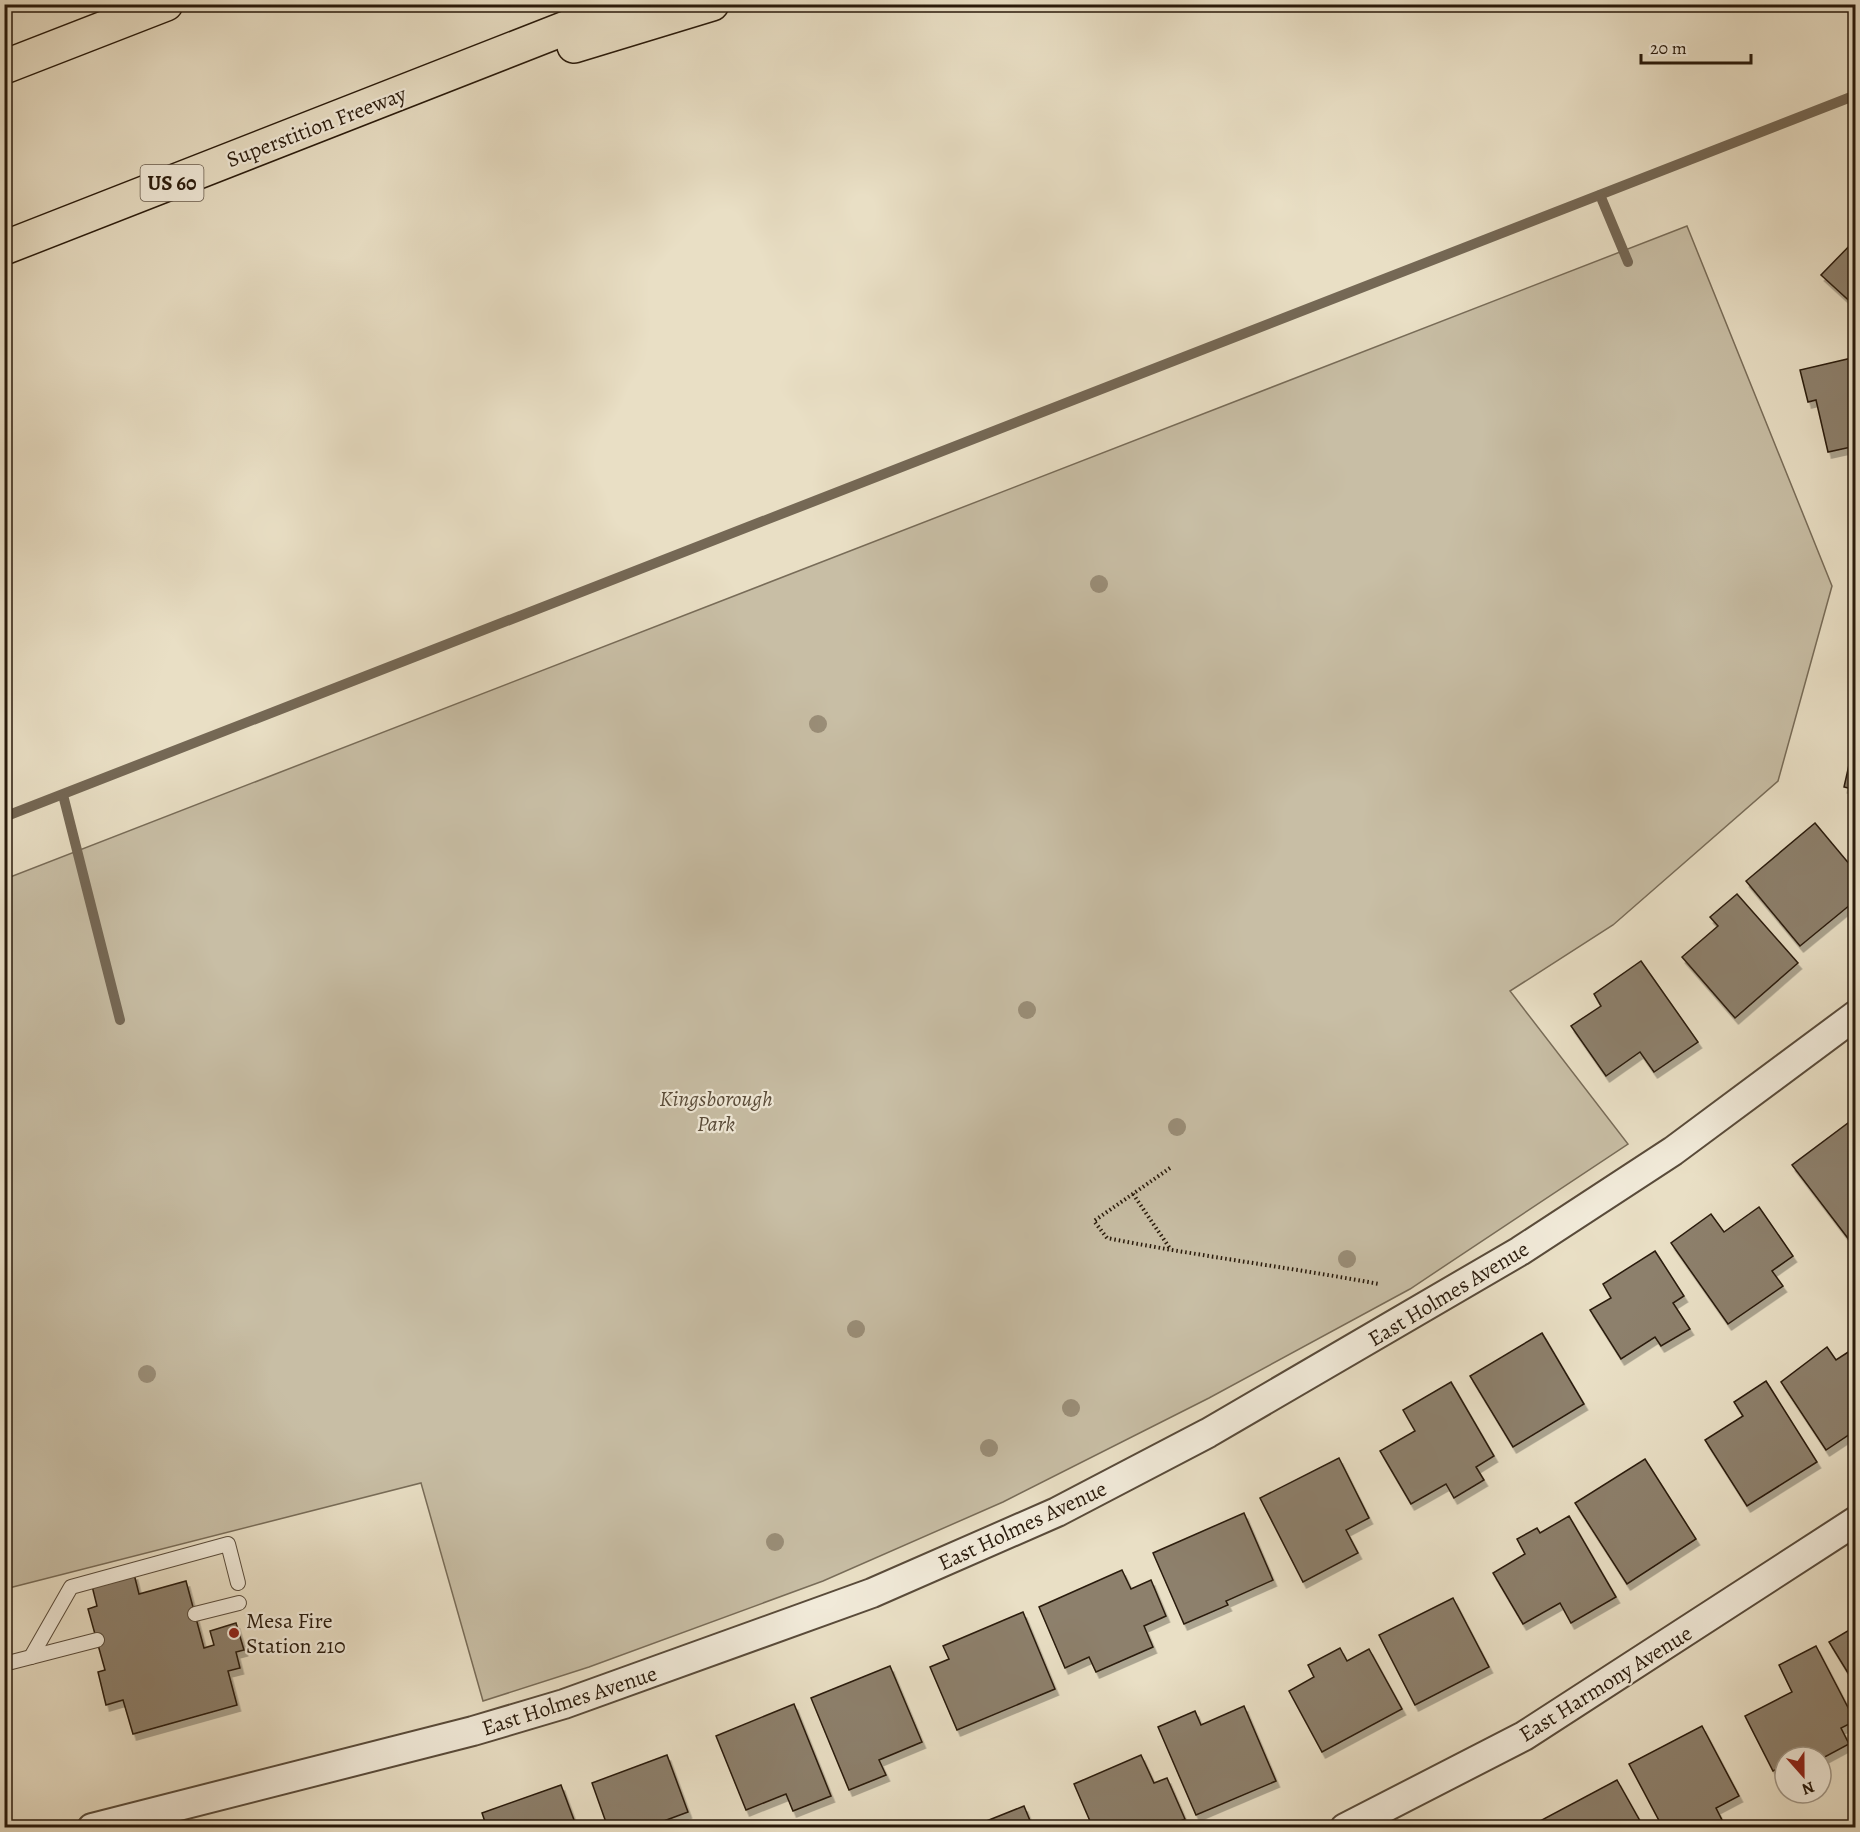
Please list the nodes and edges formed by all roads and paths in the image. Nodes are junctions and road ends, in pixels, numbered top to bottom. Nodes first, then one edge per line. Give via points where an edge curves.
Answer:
1 (166, 4) edge
2 (627, 4) edge
3 (712, 4) edge
4 (4, 67) edge
5 (339, 117) junction
6 (4, 248) edge
7 (1856, 1015) edge
8 (1170, 1168) dead end
9 (1133, 1194) junction
10 (1172, 1251) junction
11 (1379, 1284) dead end
12 (1856, 1521) edge
13 (238, 1583) dead end
14 (239, 1603) dead end
15 (195, 1614) dead end
16 (97, 1640) dead end
17 (31, 1657) junction
18 (4, 1664) edge
19 (92, 1827) edge
20 (1345, 1827) edge

1 - 4 highway
2 - 5 highway, Superstition Freeway / US 60
3 - 5 highway
5 - 6 highway, Superstition Freeway / US 60
7 - 19 street, East Holmes Avenue via 1673,1151 1520,1251 1208,1433 1057,1512 872,1593 564,1704 473,1731
8 - 9 path
9 - 10 path
9 - 10 path via 1094,1221 1107,1238
10 - 11 path
12 - 20 street, East Harmony Avenue via 1524,1736
13 - 17 lane via 228,1544 71,1587
14 - 15 lane
16 - 17 lane
17 - 18 lane

